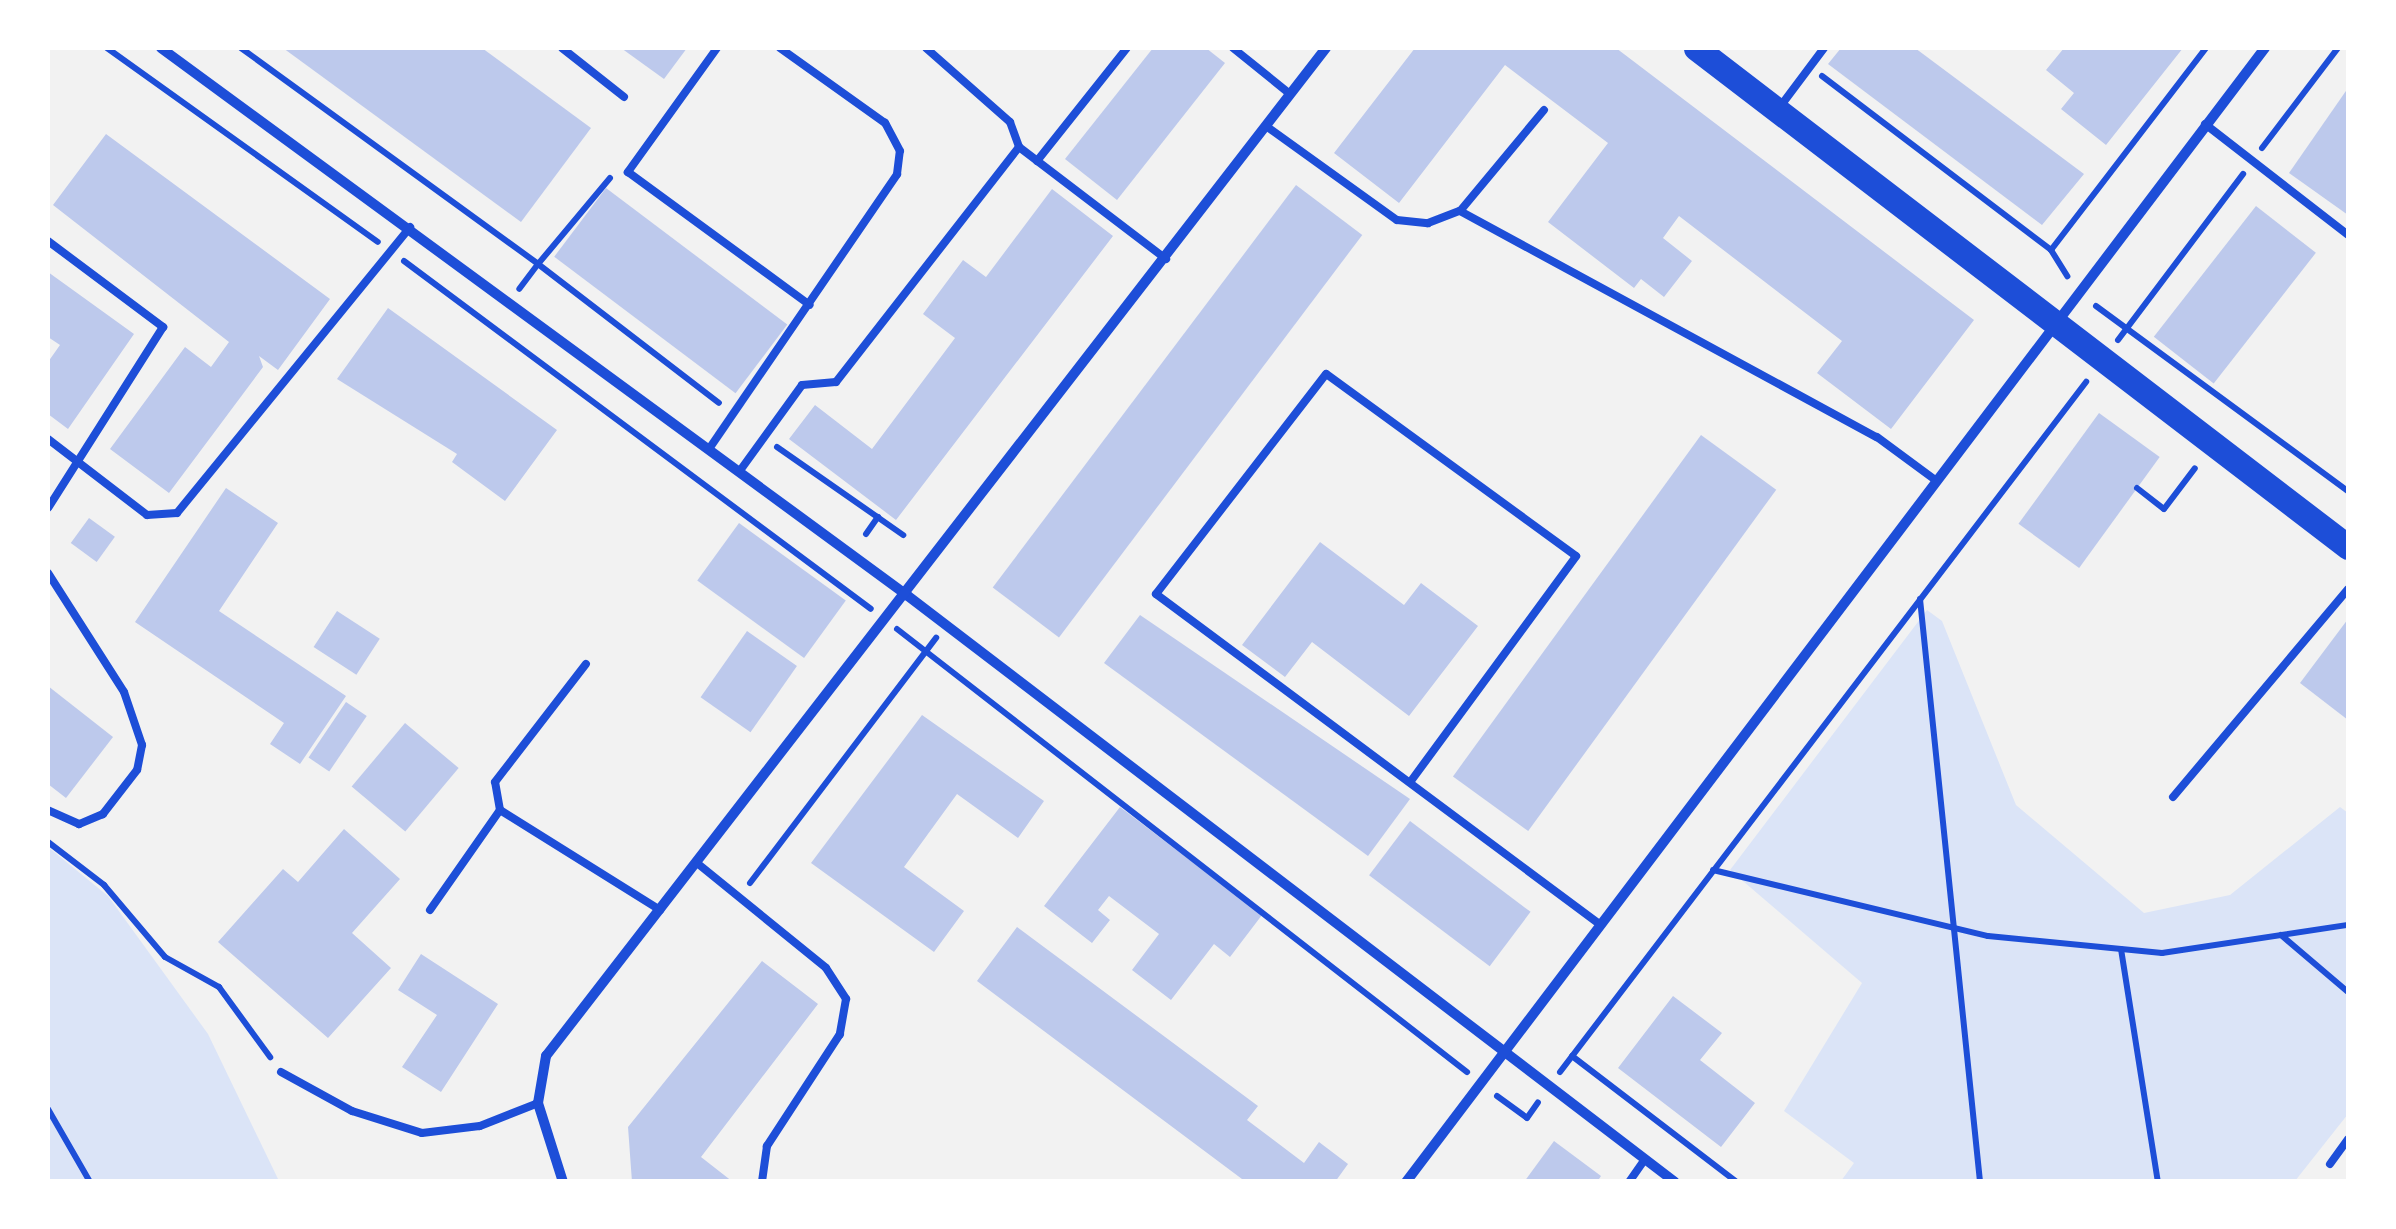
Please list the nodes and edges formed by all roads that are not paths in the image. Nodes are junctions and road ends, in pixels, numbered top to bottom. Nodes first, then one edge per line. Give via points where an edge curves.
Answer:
1 (161, 48) edge
2 (562, 48) edge
3 (717, 48) edge
4 (780, 48) edge
5 (926, 48) edge
6 (1127, 48) edge
7 (1233, 48) edge
8 (1326, 48) edge
9 (1696, 48) edge
10 (1824, 48) edge
11 (2265, 48) edge
12 (1290, 94) junction
13 (624, 96) dead end
14 (1544, 110) dead end
15 (1778, 110) junction
16 (2206, 124) junction
17 (1266, 126) junction
18 (1018, 147) junction
19 (1037, 161) junction
20 (1460, 211) junction
21 (410, 227) junction
22 (2348, 236) edge
23 (48, 241) edge
24 (1166, 258) junction
25 (810, 305) junction
26 (2053, 323) junction
27 (48, 439) edge
28 (709, 450) junction
29 (78, 462) junction
30 (740, 472) junction
31 (1934, 479) junction
32 (48, 508) edge
33 (2348, 547) edge
34 (48, 573) edge
35 (2348, 589) edge
36 (908, 596) junction
37 (586, 664) dead end
38 (1411, 781) junction
39 (2173, 798) dead end
40 (48, 810) edge
41 (500, 810) junction
42 (697, 863) junction
43 (430, 910) dead end
44 (660, 910) junction
45 (1598, 923) junction
46 (1503, 1050) junction
47 (281, 1072) road end
48 (538, 1103) junction
49 (2348, 1139) edge
50 (1646, 1159) junction
51 (2330, 1164) dead end
52 (563, 1182) edge
53 (762, 1182) edge
54 (1406, 1182) edge
55 (1629, 1182) edge
56 (1675, 1182) edge

1 - 21 street
2 - 13 lane
3 - 25 lane via 628,172
4 - 25 lane via 886,123 900,151 897,174
5 - 18 lane via 1010,122
6 - 19 lane
7 - 12 lane
8 - 12 street
9 - 15 main road
10 - 15 lane
11 - 16 street
12 - 17 street
14 - 20 lane
15 - 26 main road
16 - 22 lane
16 - 26 street
17 - 20 lane via 1397,220 1428,223
17 - 24 street
18 - 19 lane
18 - 30 lane via 836,382 802,385
19 - 24 lane
20 - 31 lane via 1877,437
21 - 28 street
21 - 29 lane via 177,514 162,521 147,515
23 - 29 lane via 162,328
24 - 36 street
25 - 28 lane
26 - 31 street
26 - 33 main road
27 - 29 lane
28 - 30 street
29 - 32 lane
30 - 36 street
31 - 45 street
34 - 40 lane via 124,692 142,746 137,770 103,814 79,824
35 - 39 lane
36 - 42 street
36 - 46 street
37 - 41 lane via 495,782
38 - 38 lane via 1156,594 1326,374 1576,556
38 - 45 lane
41 - 43 lane
41 - 44 lane
42 - 44 street
42 - 53 lane via 839,980 846,999 840,1034 767,1146
44 - 48 street via 546,1056
45 - 46 street
46 - 50 street
46 - 54 street
47 - 48 lane via 352,1111 422,1133 480,1126
48 - 52 street
49 - 51 lane
50 - 55 lane
50 - 56 street

